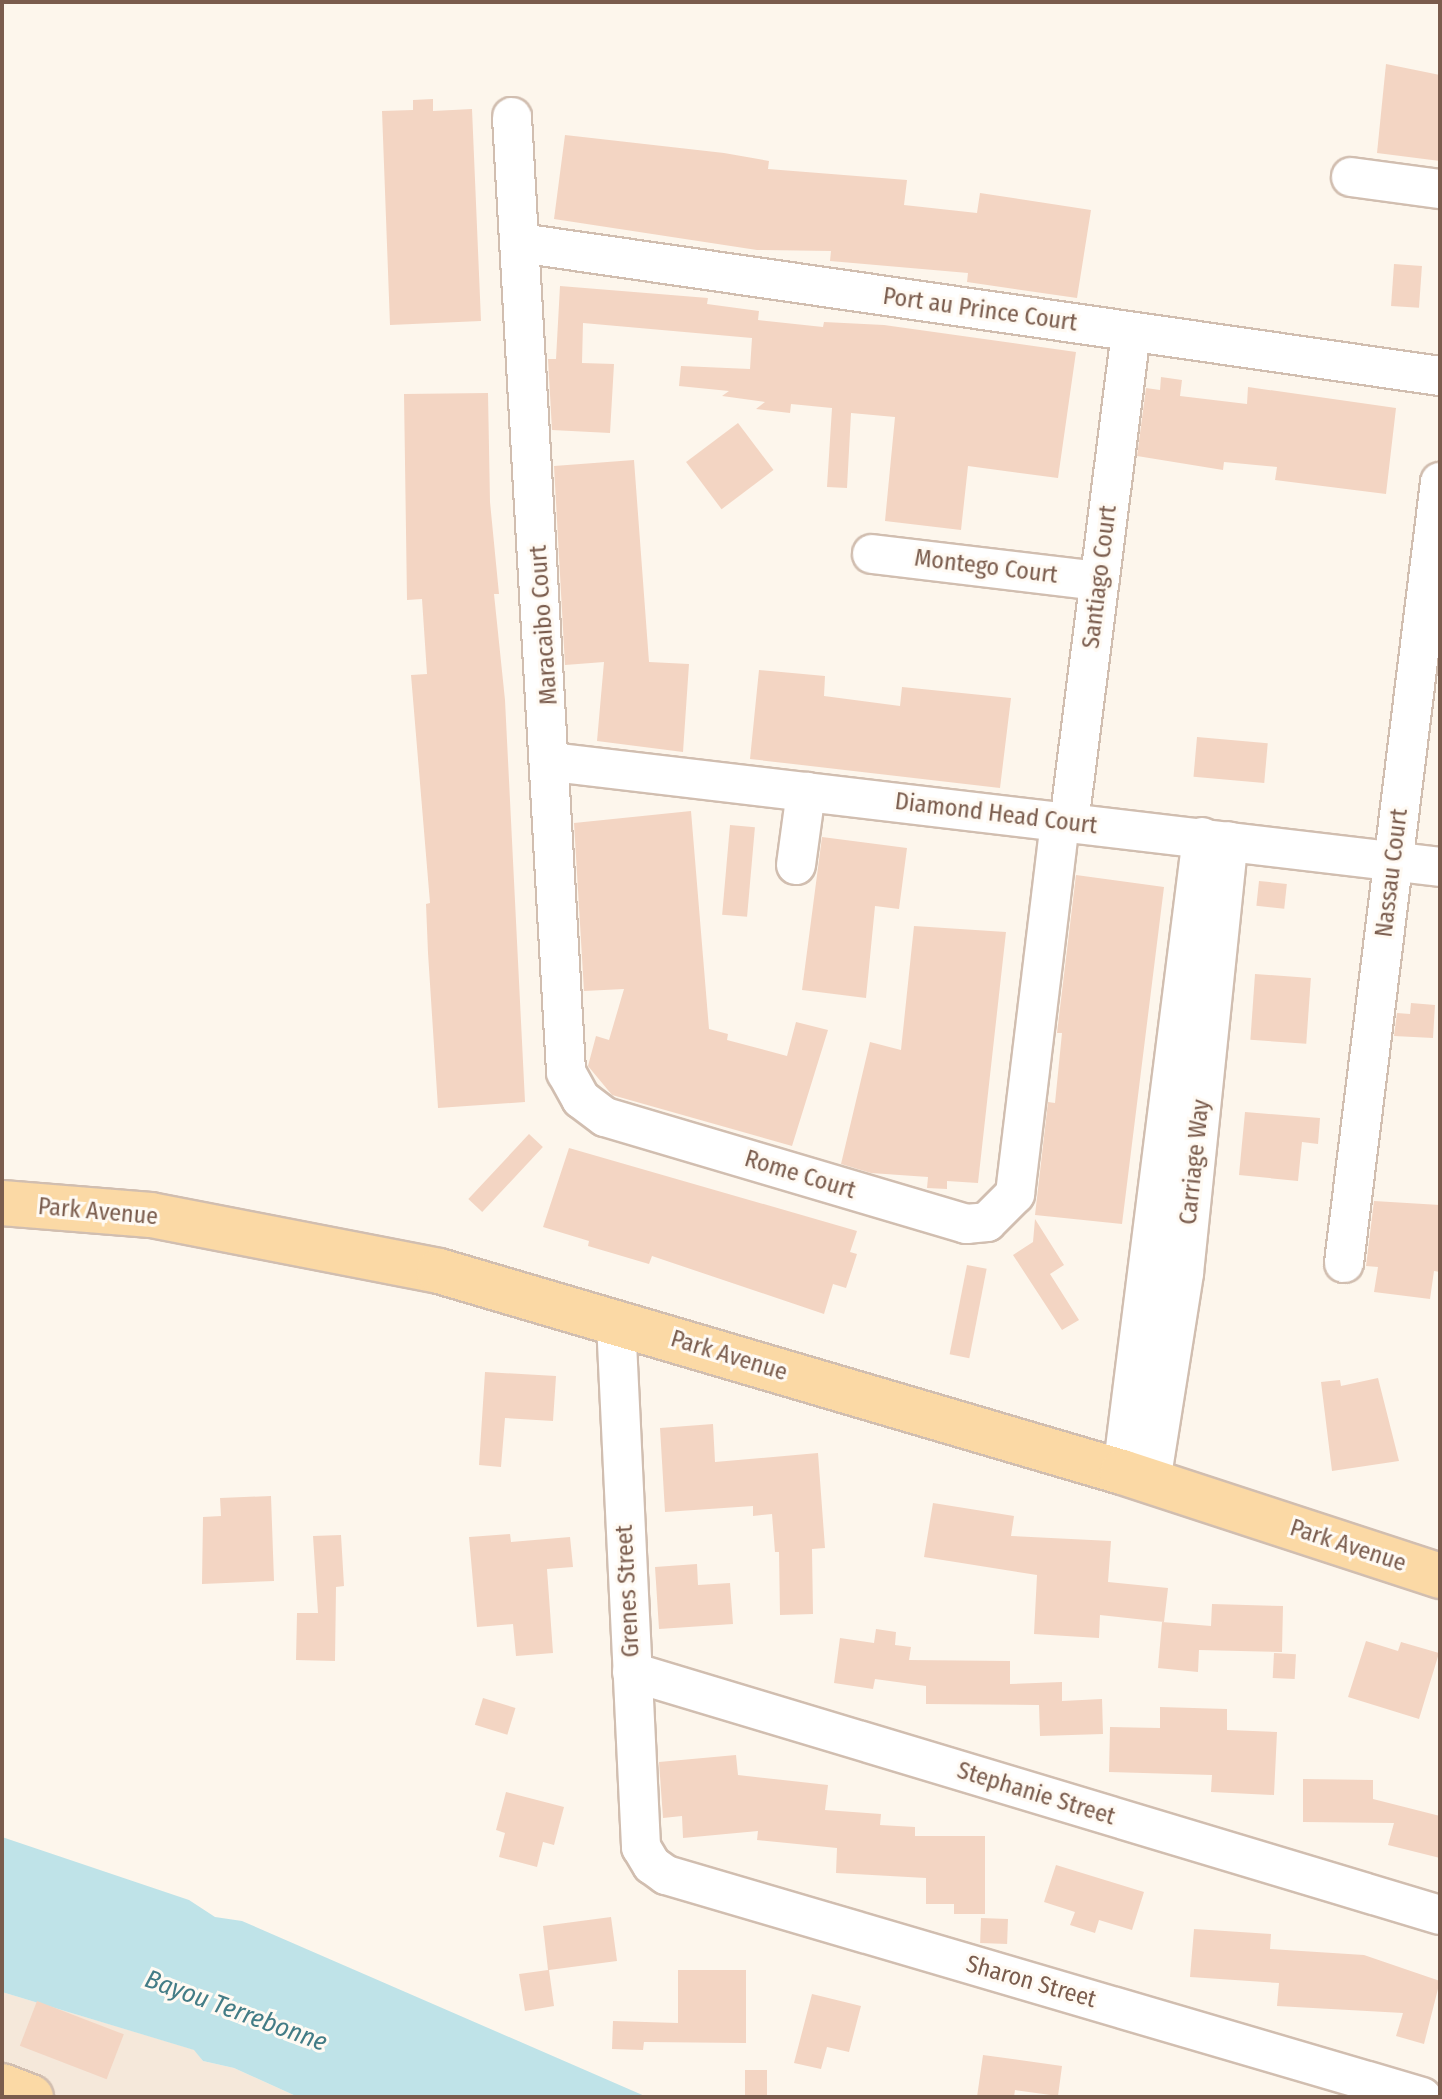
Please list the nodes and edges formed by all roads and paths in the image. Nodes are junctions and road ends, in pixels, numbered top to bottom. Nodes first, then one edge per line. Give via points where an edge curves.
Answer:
1 (512, 117) dead end
2 (1351, 177) dead end
3 (1440, 189) edge
4 (520, 243) junction
5 (1131, 332) junction
6 (1440, 376) edge
7 (1440, 482) edge
8 (872, 554) dead end
9 (1099, 581) junction
10 (1432, 618) edge
11 (552, 762) junction
12 (806, 792) junction
13 (1064, 822) junction
14 (1216, 839) junction
15 (1393, 861) junction
16 (796, 865) dead end
17 (1440, 867) edge
18 (605, 1117) joint
19 (2, 1203) edge
20 (993, 1218) joint
21 (1344, 1263) dead end
22 (616, 1322) junction
23 (1136, 1477) junction
24 (1440, 1576) edge
25 (632, 1672) junction
26 (647, 1857) joint
27 (1440, 1915) edge
28 (2, 2086) edge
29 (31, 2097) edge
30 (1422, 2097) edge

1 - 4 street, Maracaibo Court
2 - 3 street
4 - 5 street, Port au Prince Court
4 - 11 street, Maracaibo Court
5 - 6 street, Port au Prince Court
5 - 9 street, Santiago Court
7 - 10 street, Nassau Court
8 - 9 street, Montego Court
9 - 13 street, Santiago Court
10 - 15 street, Nassau Court
11 - 12 street, Diamond Head Court
11 - 18 street, Maracaibo Court via 566,1072 581,1099
12 - 13 street, Diamond Head Court
12 - 16 street
13 - 14 street, Diamond Head Court
13 - 20 street, Santiago Court via 1015,1194
14 - 15 street, Diamond Head Court
14 - 23 street, Carriage Way
15 - 17 street, Diamond Head Court
15 - 21 street, Nassau Court
18 - 20 street, Rome Court via 966,1224
19 - 22 main road, Park Avenue via 151,1215 249,1231 439,1271
22 - 23 main road, Park Avenue
22 - 25 street, Grenes Street
23 - 24 main road, Park Avenue
25 - 26 street, Grenes Street via 641,1847
25 - 27 street, Stephanie Street
26 - 30 street, Sharon Street via 666,1875
28 - 29 main road

